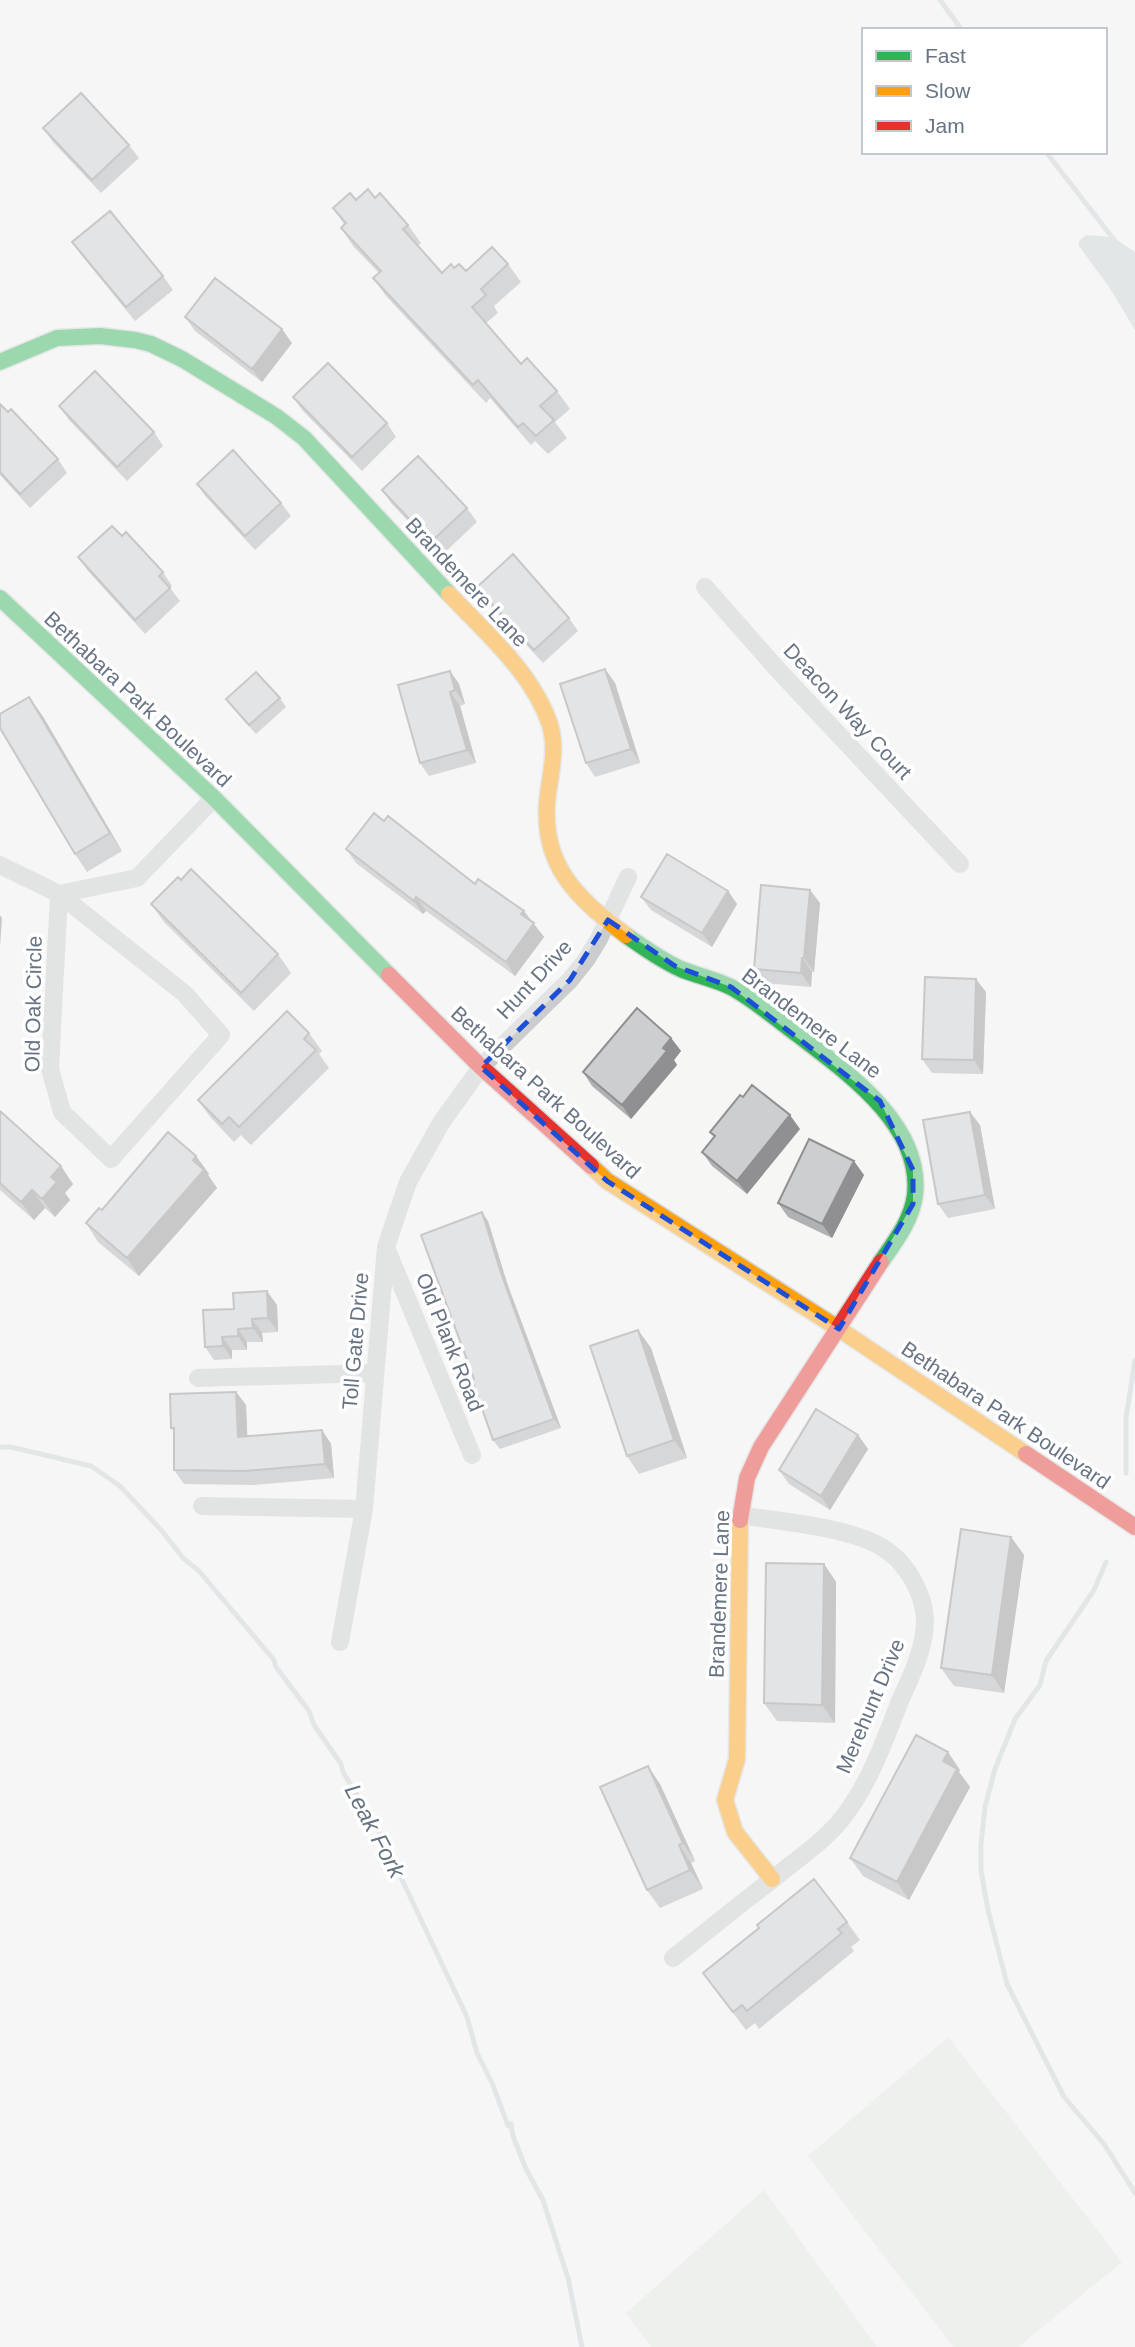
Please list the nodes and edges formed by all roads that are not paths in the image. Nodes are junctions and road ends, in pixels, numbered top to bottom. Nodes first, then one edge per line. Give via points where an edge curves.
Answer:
1 (0, 362) edge
2 (705, 587) dead end
3 (0, 598) edge
4 (214, 798) junction
5 (960, 864) dead end
6 (0, 865) edge
7 (628, 877) dead end
8 (59, 894) junction
9 (608, 919) junction
10 (481, 1067) junction
11 (386, 1247) junction
12 (839, 1329) junction
13 (374, 1373) junction
14 (198, 1378) dead end
15 (472, 1455) dead end
16 (202, 1506) dead end
17 (364, 1509) junction
18 (740, 1515) junction
19 (1135, 1527) edge
20 (340, 1642) dead end
21 (772, 1879) junction
22 (673, 1958) dead end

1 - 9 street, Brandemere Lane via 57,338 100,336 151,344 277,417 303,438 519,669 538,698 554,755 547,806 550,848 575,892
2 - 5 street, Deacon Way Court
3 - 4 street, Bethabara Park Boulevard
4 - 8 street via 137,878
4 - 10 street, Bethabara Park Boulevard
6 - 8 street
7 - 9 street, Hunt Drive
8 - 8 street, Old Oak Circle via 50,1069 62,1112 111,1159 221,1035 184,994
9 - 10 street, Hunt Drive via 593,950 570,980
9 - 12 street, Brandemere Lane via 653,954 731,987 759,1006 861,1084 895,1122 914,1170 913,1204
10 - 11 street, Toll Gate Drive via 441,1123 408,1182
10 - 12 street, Bethabara Park Boulevard via 607,1181
11 - 13 street, Toll Gate Drive
11 - 15 street, Old Plank Road
12 - 18 street, Brandemere Lane via 760,1449 747,1477
12 - 19 street, Bethabara Park Boulevard
13 - 14 street
13 - 17 street, Toll Gate Drive
16 - 17 street
17 - 20 street, Toll Gate Drive
18 - 21 street, Brandemere Lane via 737,1759 725,1800 734,1832
18 - 21 street, Merehunt Drive via 866,1539 889,1552 906,1570 925,1618 917,1660 879,1755 855,1800 816,1845
21 - 22 street, Merehunt Drive

